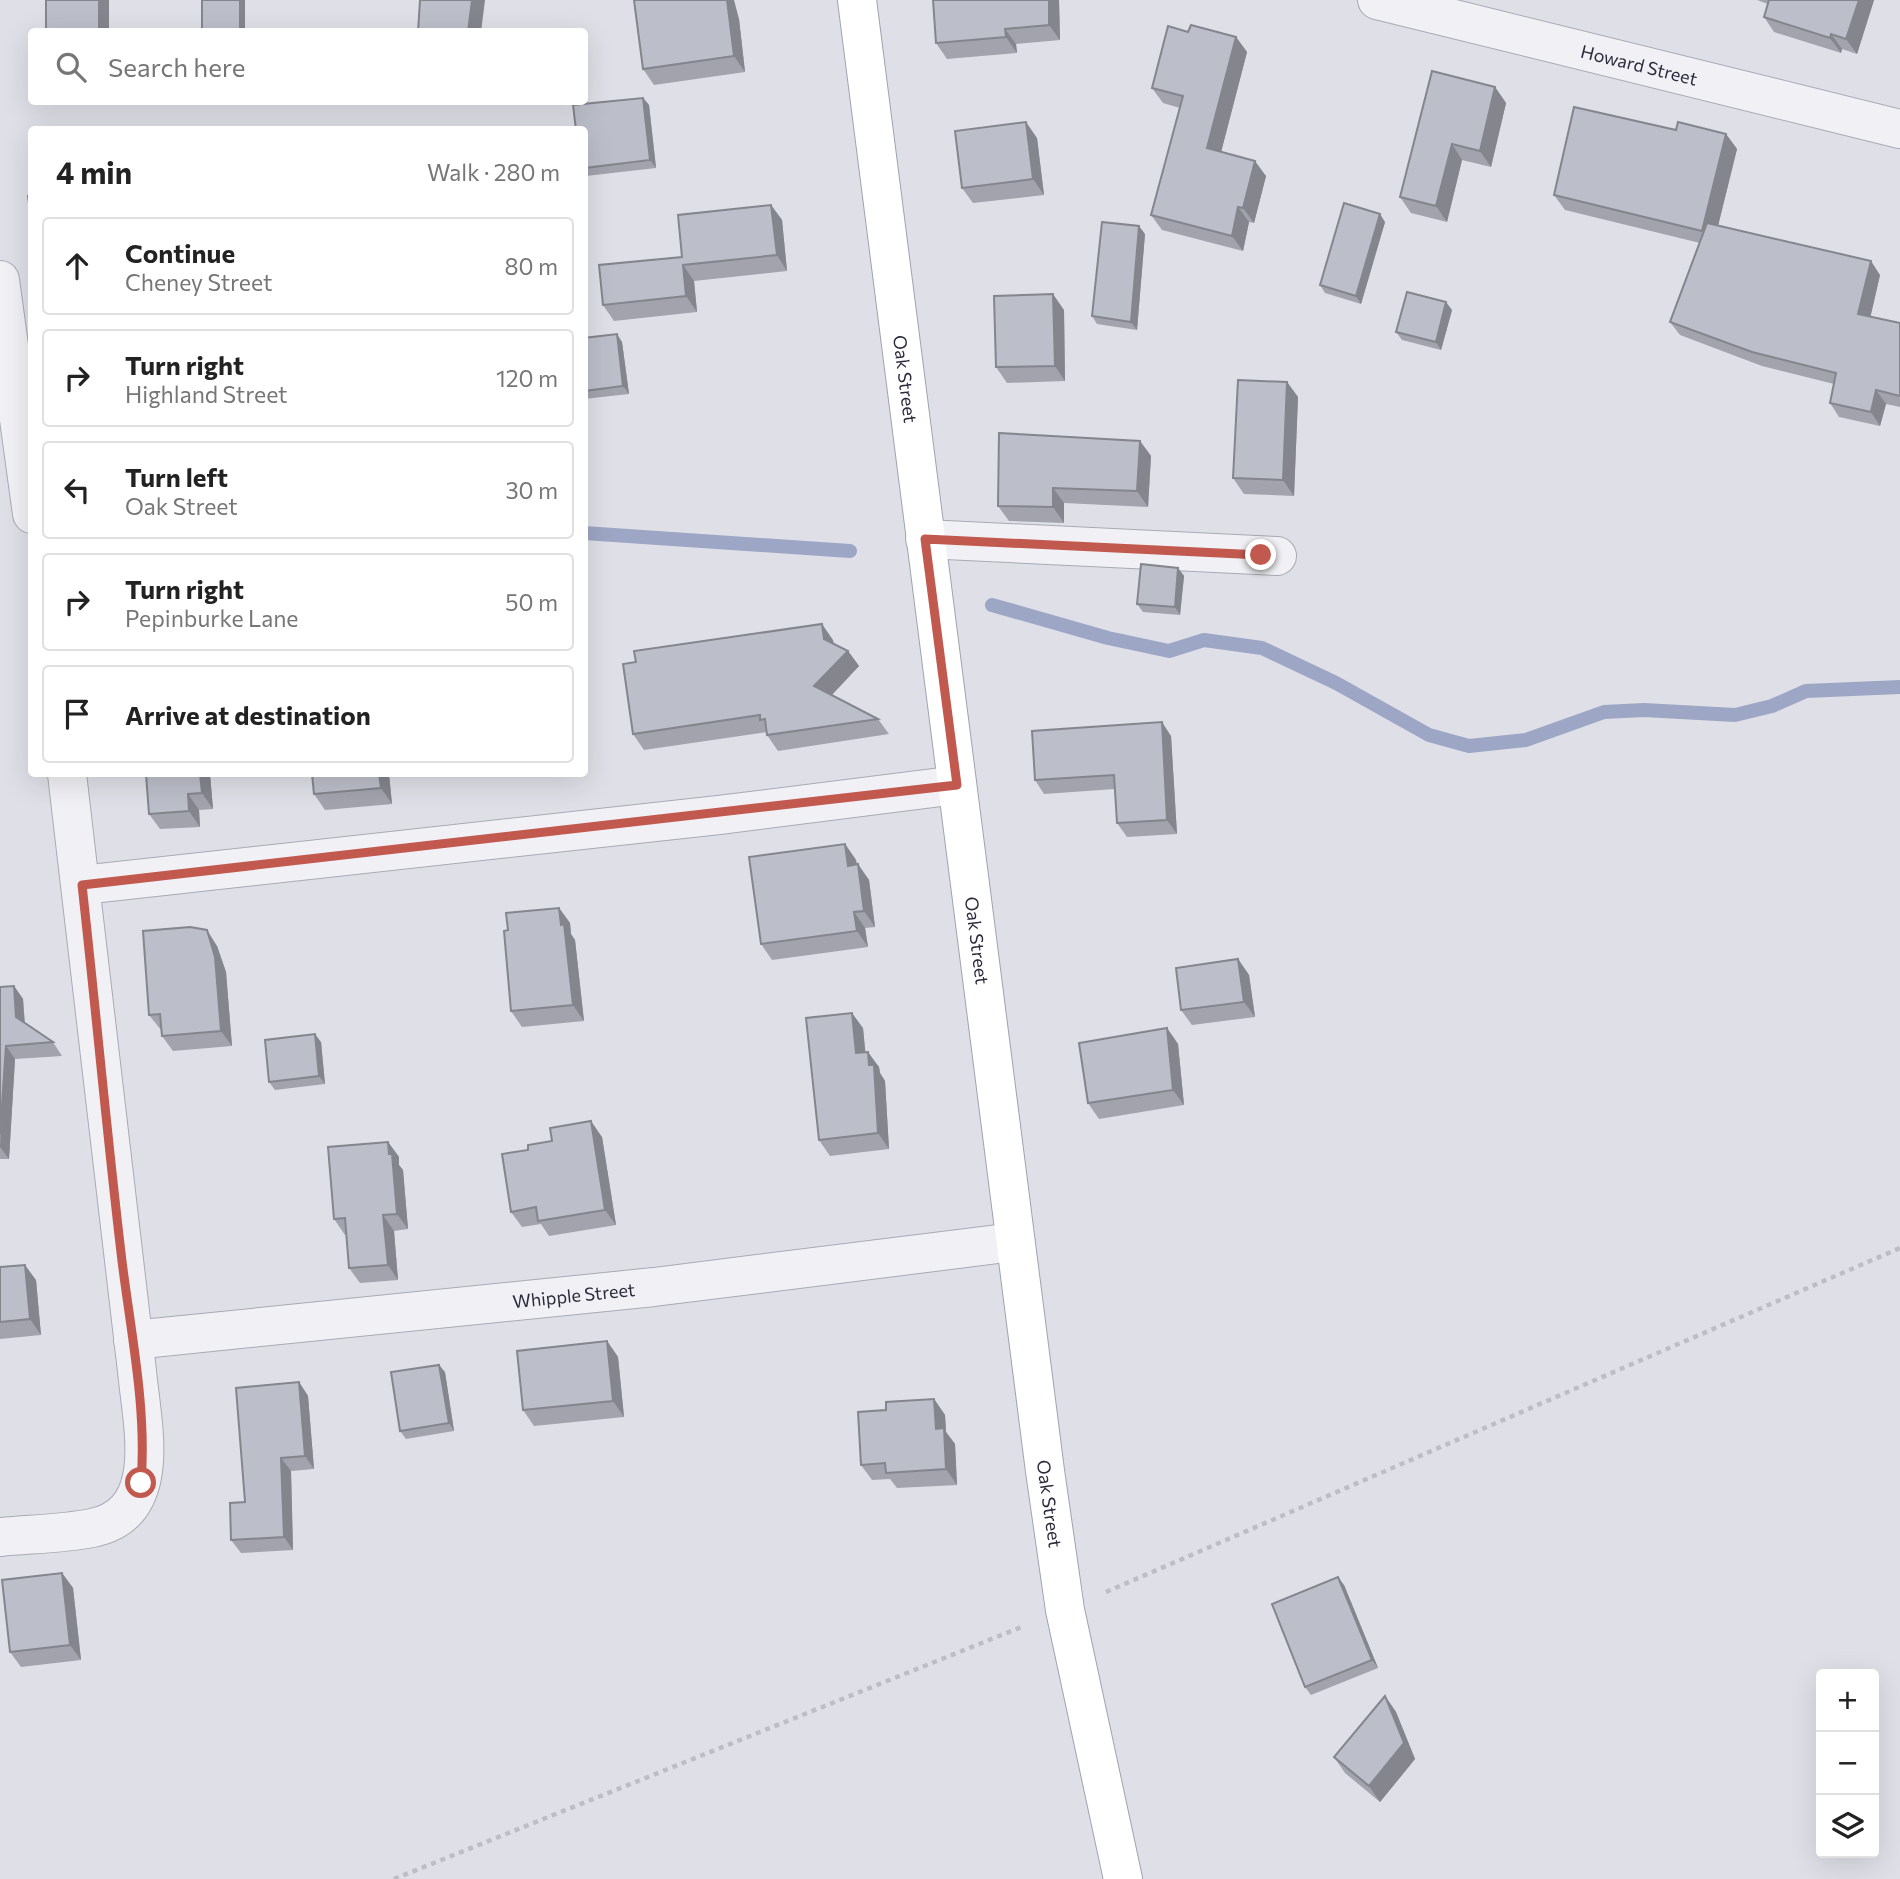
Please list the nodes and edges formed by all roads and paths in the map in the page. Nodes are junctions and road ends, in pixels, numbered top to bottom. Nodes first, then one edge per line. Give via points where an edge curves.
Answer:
1 (857, 0) edge
2 (1377, 0) edge
3 (1898, 124) edge
4 (0, 279) edge
5 (28, 485) edge
6 (925, 539) junction
7 (1277, 556) dead end
8 (67, 777) edge
9 (957, 785) junction
10 (82, 885) junction
11 (1014, 1242) junction
12 (1900, 1248) edge
13 (133, 1340) junction
14 (0, 1536) edge
15 (1065, 1610) junction
16 (394, 1879) edge
17 (1124, 1879) edge

1 - 6 main road, Oak Street
2 - 3 street, Howard Street
4 - 5 street
6 - 7 street
6 - 9 main road, Oak Street
8 - 10 street
9 - 10 street
9 - 11 main road, Oak Street
10 - 13 street
11 - 13 street, Whipple Street via 585,1295
11 - 15 main road, Oak Street
12 - 15 path
13 - 14 street via 144,1451 141,1483 130,1508 115,1520 92,1528
15 - 16 path
15 - 17 main road, Oak Street

